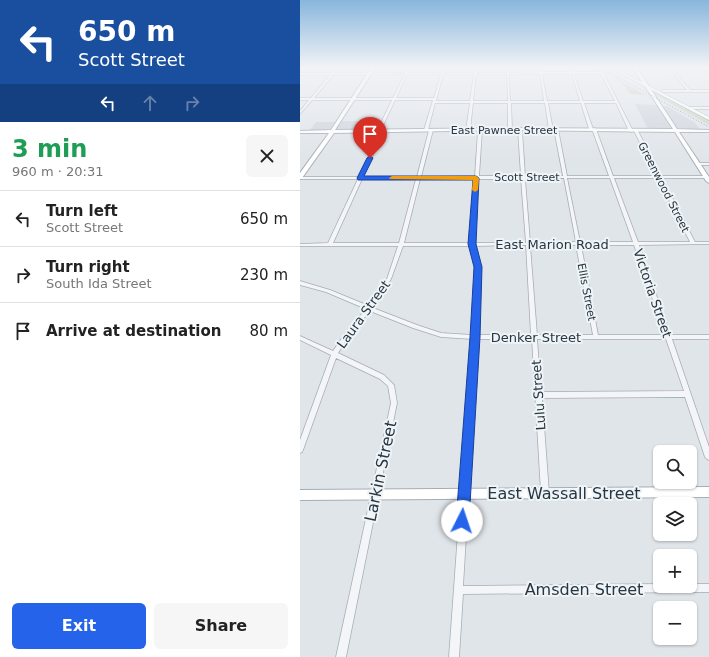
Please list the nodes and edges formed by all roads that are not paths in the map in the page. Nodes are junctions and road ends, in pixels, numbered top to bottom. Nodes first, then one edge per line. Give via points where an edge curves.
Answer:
1 (311, 99) junction
2 (353, 99) junction
3 (394, 99) junction
4 (472, 99) edge
5 (509, 99) edge
6 (545, 99) edge
7 (581, 99) edge
8 (615, 99) edge
9 (655, 99) edge
10 (671, 99) edge
11 (677, 99) edge
12 (300, 100) edge
13 (434, 100) junction
14 (472, 102) junction
15 (509, 102) junction
16 (546, 102) junction
17 (582, 102) junction
18 (617, 102) junction
19 (688, 108) junction
20 (695, 108) junction
21 (709, 108) edge
22 (300, 113) edge
23 (709, 116) edge
24 (709, 119) edge
25 (593, 129) junction
26 (428, 130) junction
27 (468, 130) junction
28 (480, 130) junction
29 (510, 130) junction
30 (520, 130) junction
31 (553, 130) junction
32 (381, 131) junction
33 (633, 131) junction
34 (677, 131) junction
35 (709, 131) edge
36 (300, 132) edge
37 (332, 132) junction
38 (698, 164) junction
39 (709, 164) edge
40 (524, 177) junction
41 (565, 177) junction
42 (612, 177) junction
43 (659, 177) junction
44 (300, 178) edge
45 (360, 178) junction
46 (419, 178) junction
47 (476, 178) junction
48 (708, 179) edge
49 (693, 243) junction
50 (709, 243) edge
51 (472, 244) junction
52 (528, 244) junction
53 (578, 244) junction
54 (636, 244) junction
55 (300, 245) edge
56 (330, 245) junction
57 (401, 245) junction
58 (300, 283) edge
59 (369, 308) junction
60 (475, 337) junction
61 (535, 337) junction
62 (596, 337) junction
63 (668, 337) junction
64 (709, 337) edge
65 (300, 338) edge
66 (334, 354) junction
67 (688, 394) junction
68 (538, 395) junction
69 (300, 450) edge
70 (709, 457) edge
71 (709, 492) edge
72 (464, 493) junction
73 (545, 493) junction
74 (375, 494) junction
75 (300, 495) edge
76 (709, 588) edge
77 (458, 590) junction
78 (341, 657) edge
79 (454, 657) edge

1 - 2 street
1 - 12 street
1 - 22 street
2 - 3 street
2 - 37 street
3 - 13 street
3 - 32 street
4 - 14 street
5 - 15 street
6 - 16 street, Ellis Street
7 - 17 street, Victoria Street
8 - 18 street, Greenwood Street
9 - 34 street
10 - 19 main road
11 - 20 main road
13 - 14 street
13 - 26 street, Laura Street
14 - 15 street
14 - 27 street
15 - 16 street
15 - 29 street
16 - 17 street
16 - 31 street, Ellis Street
17 - 18 street
17 - 25 street, Victoria Street
18 - 33 street, Greenwood Street
19 - 20 street
19 - 24 main road
20 - 21 street
20 - 23 main road
25 - 31 street, East Pawnee Street
25 - 33 street, East Pawnee Street
25 - 42 street, Victoria Street
26 - 27 street, East Pawnee Street
26 - 32 street, East Pawnee Street
26 - 46 street, Laura Street
27 - 28 street, East Pawnee Street
28 - 29 street, East Pawnee Street
28 - 47 street
29 - 30 street, East Pawnee Street
30 - 31 street, East Pawnee Street
30 - 40 street, Lulu Street
31 - 41 street, Ellis Street
32 - 37 street, East Pawnee Street
32 - 45 street
33 - 34 street, East Pawnee Street
33 - 43 street, Greenwood Street
34 - 35 street, East Pawnee Street
34 - 38 street
36 - 37 street, East Pawnee Street
37 - 44 street
38 - 39 street
38 - 48 street
40 - 41 street, Scott Street
40 - 47 street, Scott Street
40 - 52 street, Lulu Street
41 - 42 street, Scott Street
41 - 53 street, Ellis Street
42 - 43 street, Scott Street
42 - 54 street, Victoria Street
43 - 48 street, Scott Street
43 - 49 street, Greenwood Street
44 - 45 street, Scott Street
45 - 46 street, Scott Street
45 - 56 street
46 - 47 street, Scott Street
46 - 57 street, Laura Street
47 - 51 street
49 - 50 street, East Marion Road
49 - 54 street, East Marion Road
51 - 52 street, East Marion Road
51 - 57 street, East Marion Road
51 - 60 street via 478,267
52 - 53 street, East Marion Road
52 - 61 street, Lulu Street
53 - 54 street, East Marion Road
53 - 62 street, Ellis Street
54 - 63 street, Victoria Street
55 - 56 street, East Marion Road
56 - 57 street, East Marion Road
57 - 59 street, Laura Street via 389,279
58 - 59 street, Denker Street via 328,291
59 - 60 street, Denker Street via 441,336
59 - 66 street, Laura Street
60 - 61 street, Denker Street
60 - 72 street
61 - 62 street, Denker Street
61 - 68 street, Lulu Street
62 - 63 street, Denker Street
63 - 64 street, Denker Street
63 - 67 street, Victoria Street
65 - 66 street, Larkin Street
66 - 69 street, Laura Street
66 - 74 street, Larkin Street via 382,377 391,385 394,403
67 - 68 street
67 - 70 street, Victoria Street
68 - 73 street, Lulu Street
71 - 73 street, East Wassall Street
72 - 73 street, East Wassall Street
72 - 74 street, East Wassall Street
72 - 77 street
74 - 75 street, East Wassall Street
74 - 78 street, Larkin Street
76 - 77 street, Amsden Street
77 - 79 street

